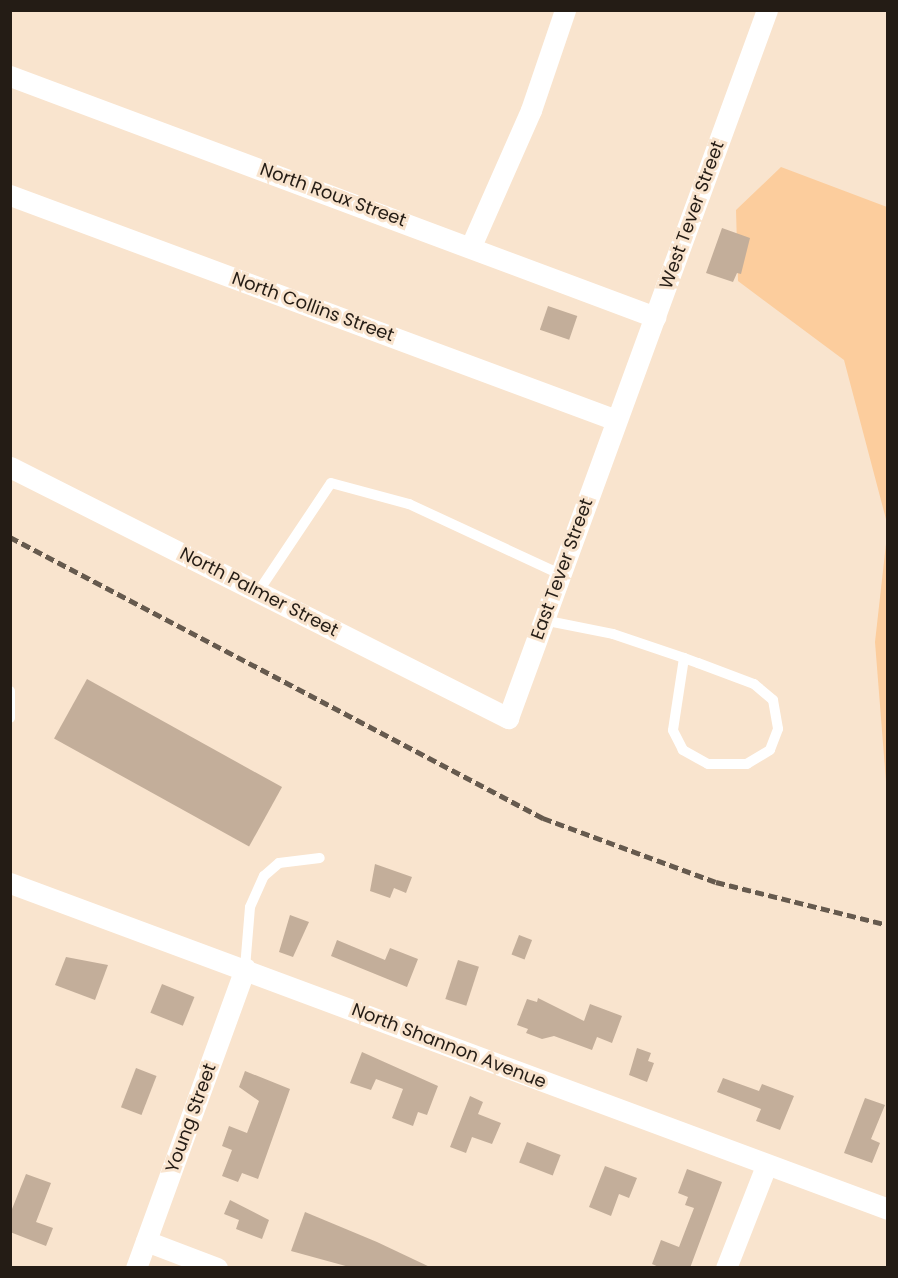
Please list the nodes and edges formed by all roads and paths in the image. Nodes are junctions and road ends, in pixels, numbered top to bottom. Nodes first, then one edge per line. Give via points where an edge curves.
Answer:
1 (565, 10) edge
2 (767, 10) edge
3 (10, 76) edge
4 (10, 195) edge
5 (471, 246) junction
6 (655, 317) junction
7 (616, 420) junction
8 (10, 467) edge
9 (560, 574) junction
10 (258, 592) junction
11 (543, 620) junction
12 (684, 658) junction
13 (10, 691) edge
14 (10, 718) edge
15 (508, 718) joint
16 (320, 858) dead end
17 (10, 883) edge
18 (245, 968) junction
19 (766, 1166) junction
20 (888, 1209) edge
21 (146, 1240) junction
22 (136, 1268) edge
23 (217, 1268) edge
24 (726, 1268) edge

1 - 5 street via 531,110
2 - 6 street, West Tever Street
3 - 5 street, North Roux Street
4 - 7 street, North Collins Street
5 - 6 street, North Roux Street
6 - 7 street, West Tever Street
7 - 9 street, East Tever Street
8 - 10 street, North Palmer Street
9 - 10 lane via 409,504 331,483
9 - 11 street, East Tever Street
10 - 15 street, North Palmer Street
11 - 12 lane via 613,634
11 - 15 street, East Tever Street
12 - 12 lane via 754,684 773,700 778,729 770,750 747,764 708,764 683,750 673,730
13 - 14 lane
16 - 18 lane via 279,863 264,876 250,907
17 - 18 street, North Shannon Avenue
18 - 19 street, North Shannon Avenue
18 - 21 street, Young Street
19 - 20 street, North Shannon Avenue
19 - 24 street
21 - 22 street, Young Street
21 - 23 street

